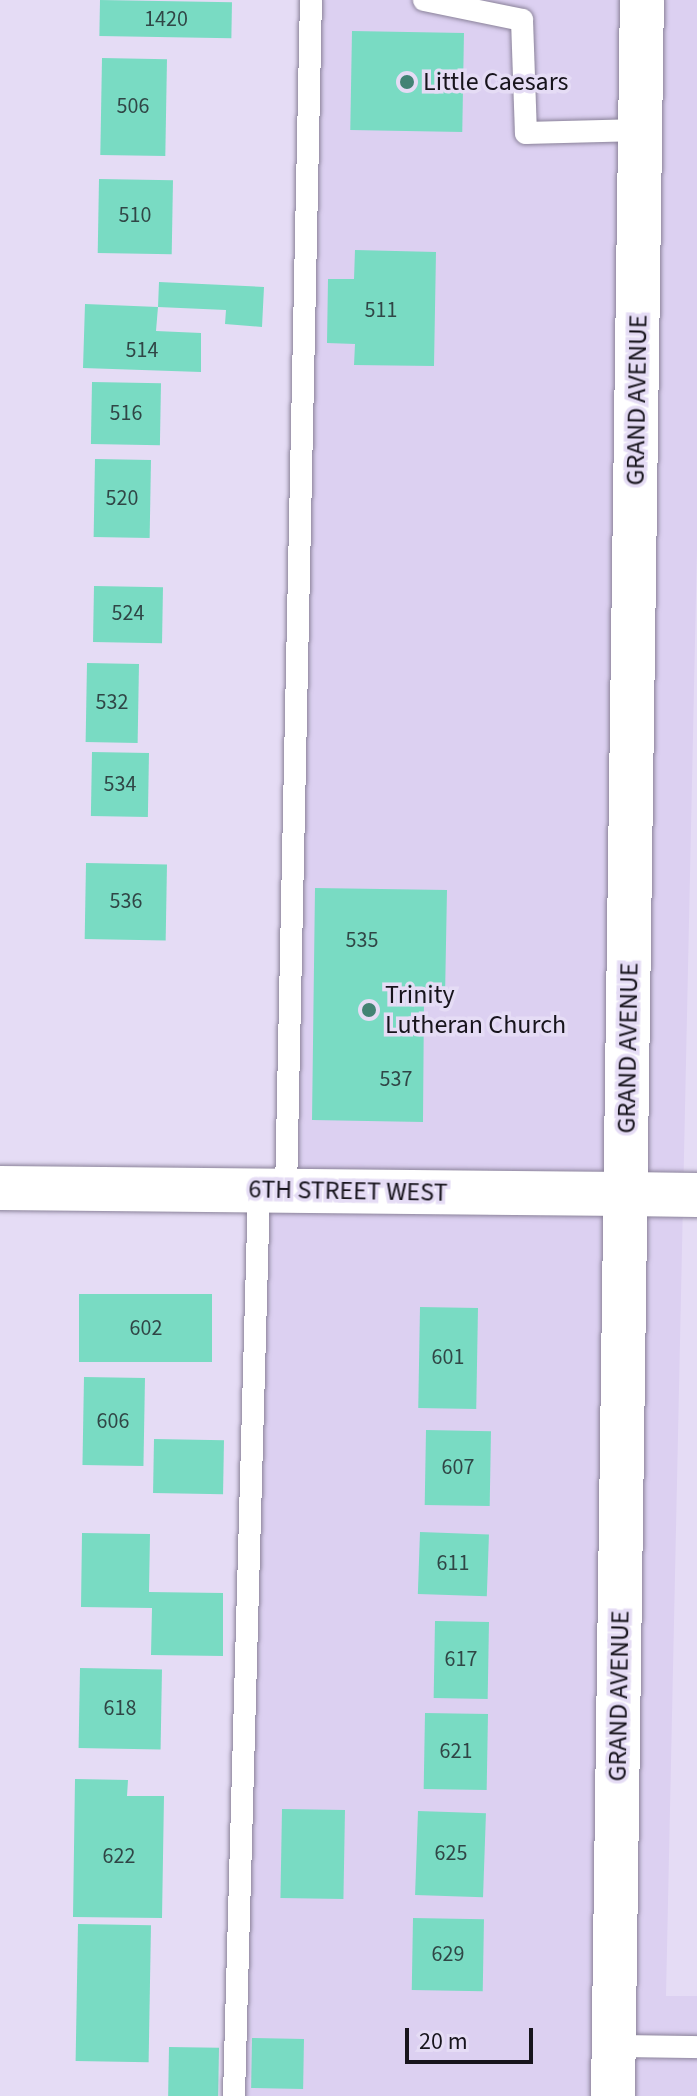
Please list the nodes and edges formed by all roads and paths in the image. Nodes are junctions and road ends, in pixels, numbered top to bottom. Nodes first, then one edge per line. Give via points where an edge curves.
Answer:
1 (311, 0) edge
2 (424, 0) edge
3 (642, 0) edge
4 (640, 130) junction
5 (0, 1188) edge
6 (273, 1191) junction
7 (626, 1194) junction
8 (697, 1195) edge
9 (614, 2046) junction
10 (697, 2047) edge
11 (234, 2096) edge
12 (613, 2096) edge

1 - 6 lane
2 - 4 lane via 522,20 526,133
3 - 4 main road, GRAND AVENUE
4 - 7 main road, GRAND AVENUE
5 - 6 main road, 6TH STREET WEST
6 - 7 main road, 6TH STREET WEST
6 - 11 lane
7 - 8 main road, 6TH STREET WEST
7 - 9 main road, GRAND AVENUE
9 - 10 lane
9 - 12 main road, GRAND AVENUE

